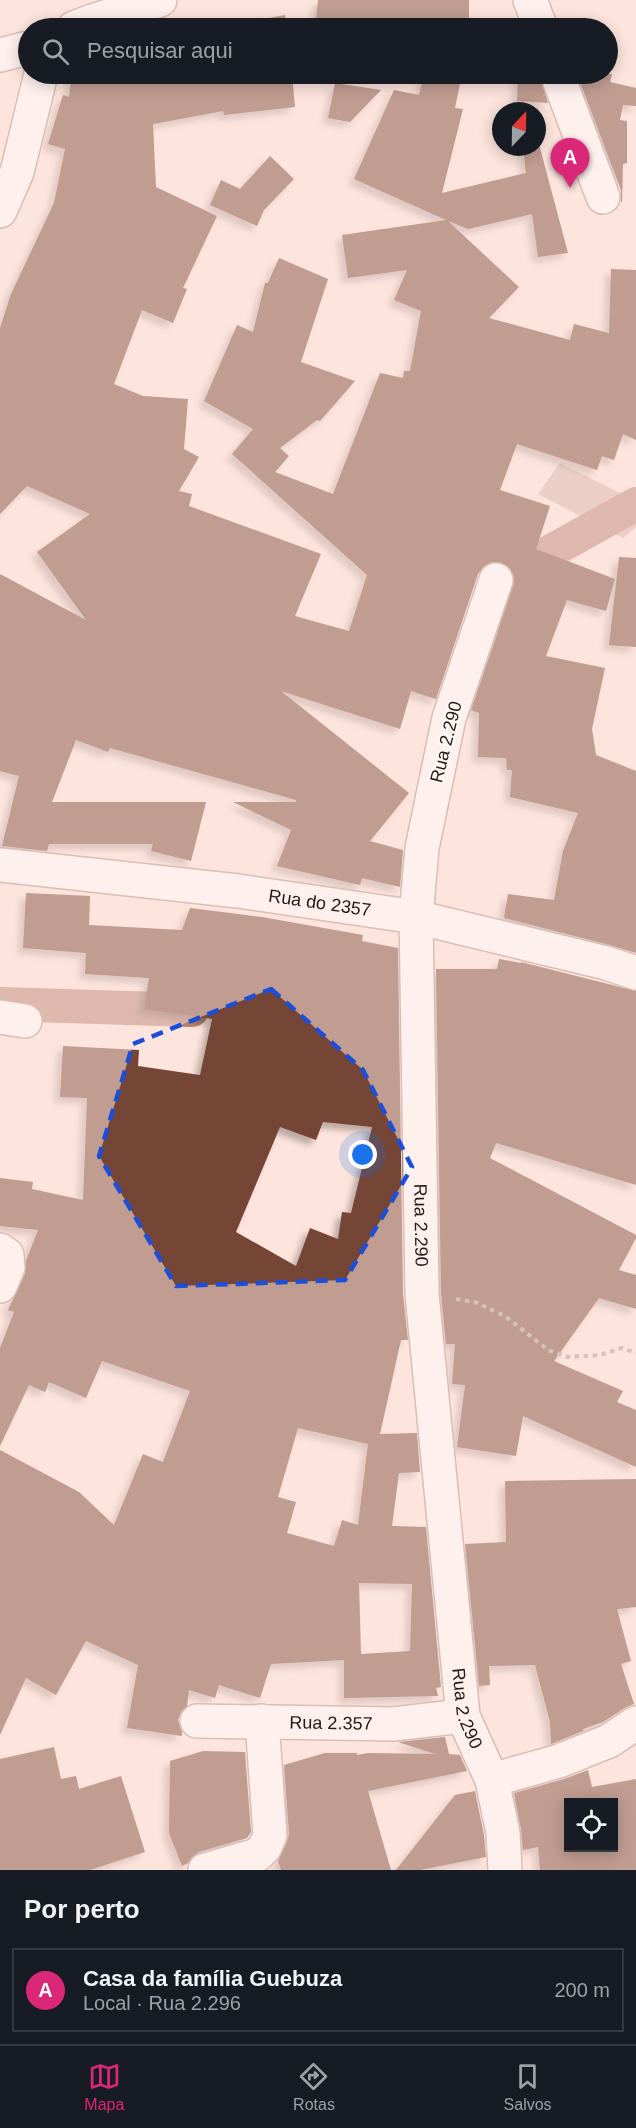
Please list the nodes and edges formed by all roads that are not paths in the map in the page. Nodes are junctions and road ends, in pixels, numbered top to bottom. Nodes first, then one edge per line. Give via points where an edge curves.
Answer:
1 (160, 0) edge
2 (530, 0) edge
3 (105, 18) edge
4 (537, 18) edge
5 (18, 50) edge
6 (0, 55) edge
7 (39, 84) edge
8 (561, 84) edge
9 (603, 197) dead end
10 (0, 211) edge
11 (496, 580) dead end
12 (0, 865) edge
13 (416, 918) junction
14 (636, 973) edge
15 (0, 1250) edge
16 (0, 1286) edge
17 (463, 1716) junction
18 (197, 1721) dead end
19 (262, 1721) junction
20 (636, 1723) edge
21 (492, 1780) junction
22 (205, 1870) edge
23 (505, 1870) edge

1 - 3 street
2 - 4 street
5 - 6 street
7 - 10 street via 17,172
8 - 9 street
11 - 13 street, Rua 2.290 via 449,718 422,848
12 - 13 street, Rua do 2357 via 238,891
13 - 14 street, Rua do 2357
13 - 17 street, Rua 2.290 via 422,1294
15 - 16 street via 7,1255 8,1267
17 - 19 street, Rua 2.357 via 393,1724
17 - 21 street, Rua 2.290
18 - 19 street, Rua 2.357
19 - 22 street via 270,1835 257,1855
20 - 21 street via 609,1741 559,1761
21 - 23 street, Rua 2.290 via 503,1833

